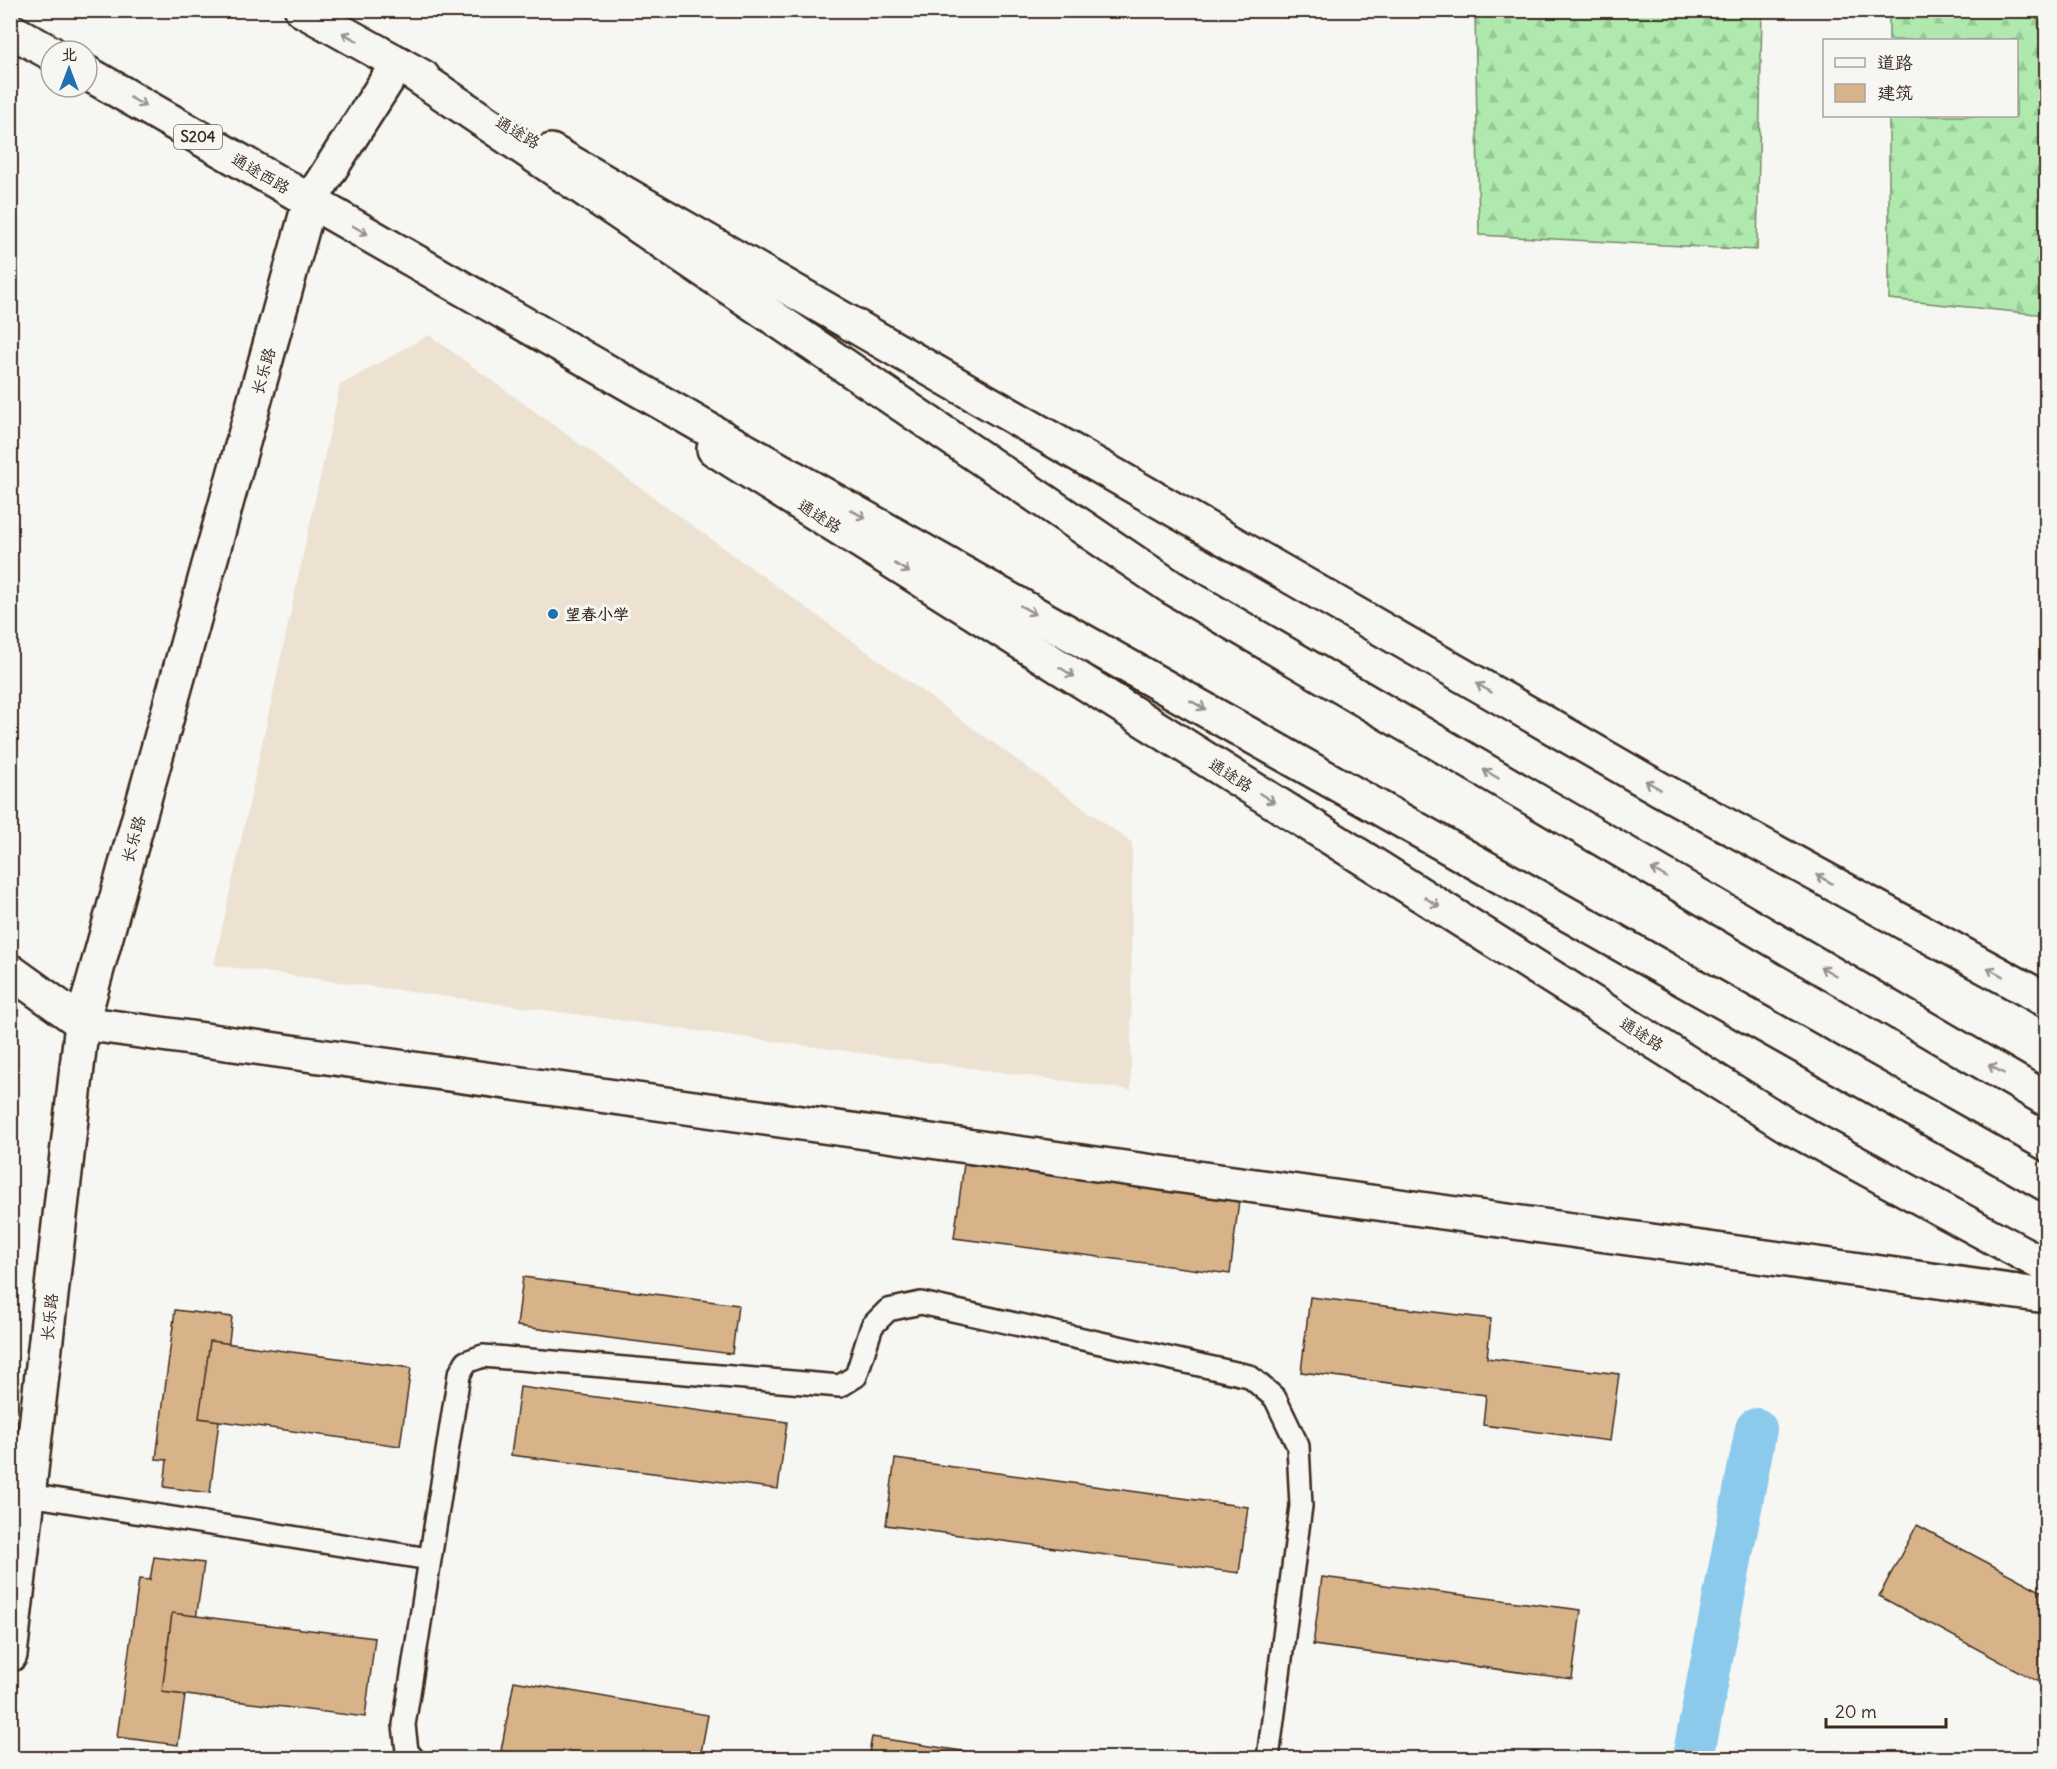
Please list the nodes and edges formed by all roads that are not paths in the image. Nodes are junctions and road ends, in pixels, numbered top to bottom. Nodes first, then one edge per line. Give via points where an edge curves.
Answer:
1 (302, 10) edge
2 (10, 30) edge
3 (39, 46) edge
4 (398, 63) junction
5 (99, 80) edge
6 (310, 201) junction
7 (426, 268) junction
8 (10, 971) edge
9 (2046, 1000) edge
10 (82, 1023) junction
11 (2046, 1099) edge
12 (2046, 1184) edge
13 (2046, 1266) edge
14 (2046, 1296) edge
15 (29, 1495) junction
16 (429, 1559) junction
17 (10, 1655) edge
18 (413, 1758) edge
19 (1268, 1758) edge

4 -> 1 main road
2 - 3 main road
4 - 6 main road, 长乐路
9 -> 4 main road, 通途路 via 1650,783
11 -> 4 main road via 1171,587
5 -> 6 main road, 通途西路 / S204
6 -> 7 main road, 通途西路
6 - 10 main road, 长乐路
7 -> 12 main road
7 -> 13 main road, 通途路 via 1788,1126
8 - 10 main road
10 - 14 main road
10 - 15 main road, 长乐路
15 - 16 lane
15 - 17 main road, 长乐路
16 - 18 lane via 404,1725 407,1751
16 - 19 lane via 459,1375 466,1362 483,1356 840,1386 856,1376 872,1326 888,1310 921,1304 1249,1376 1275,1398 1298,1446 1301,1506

